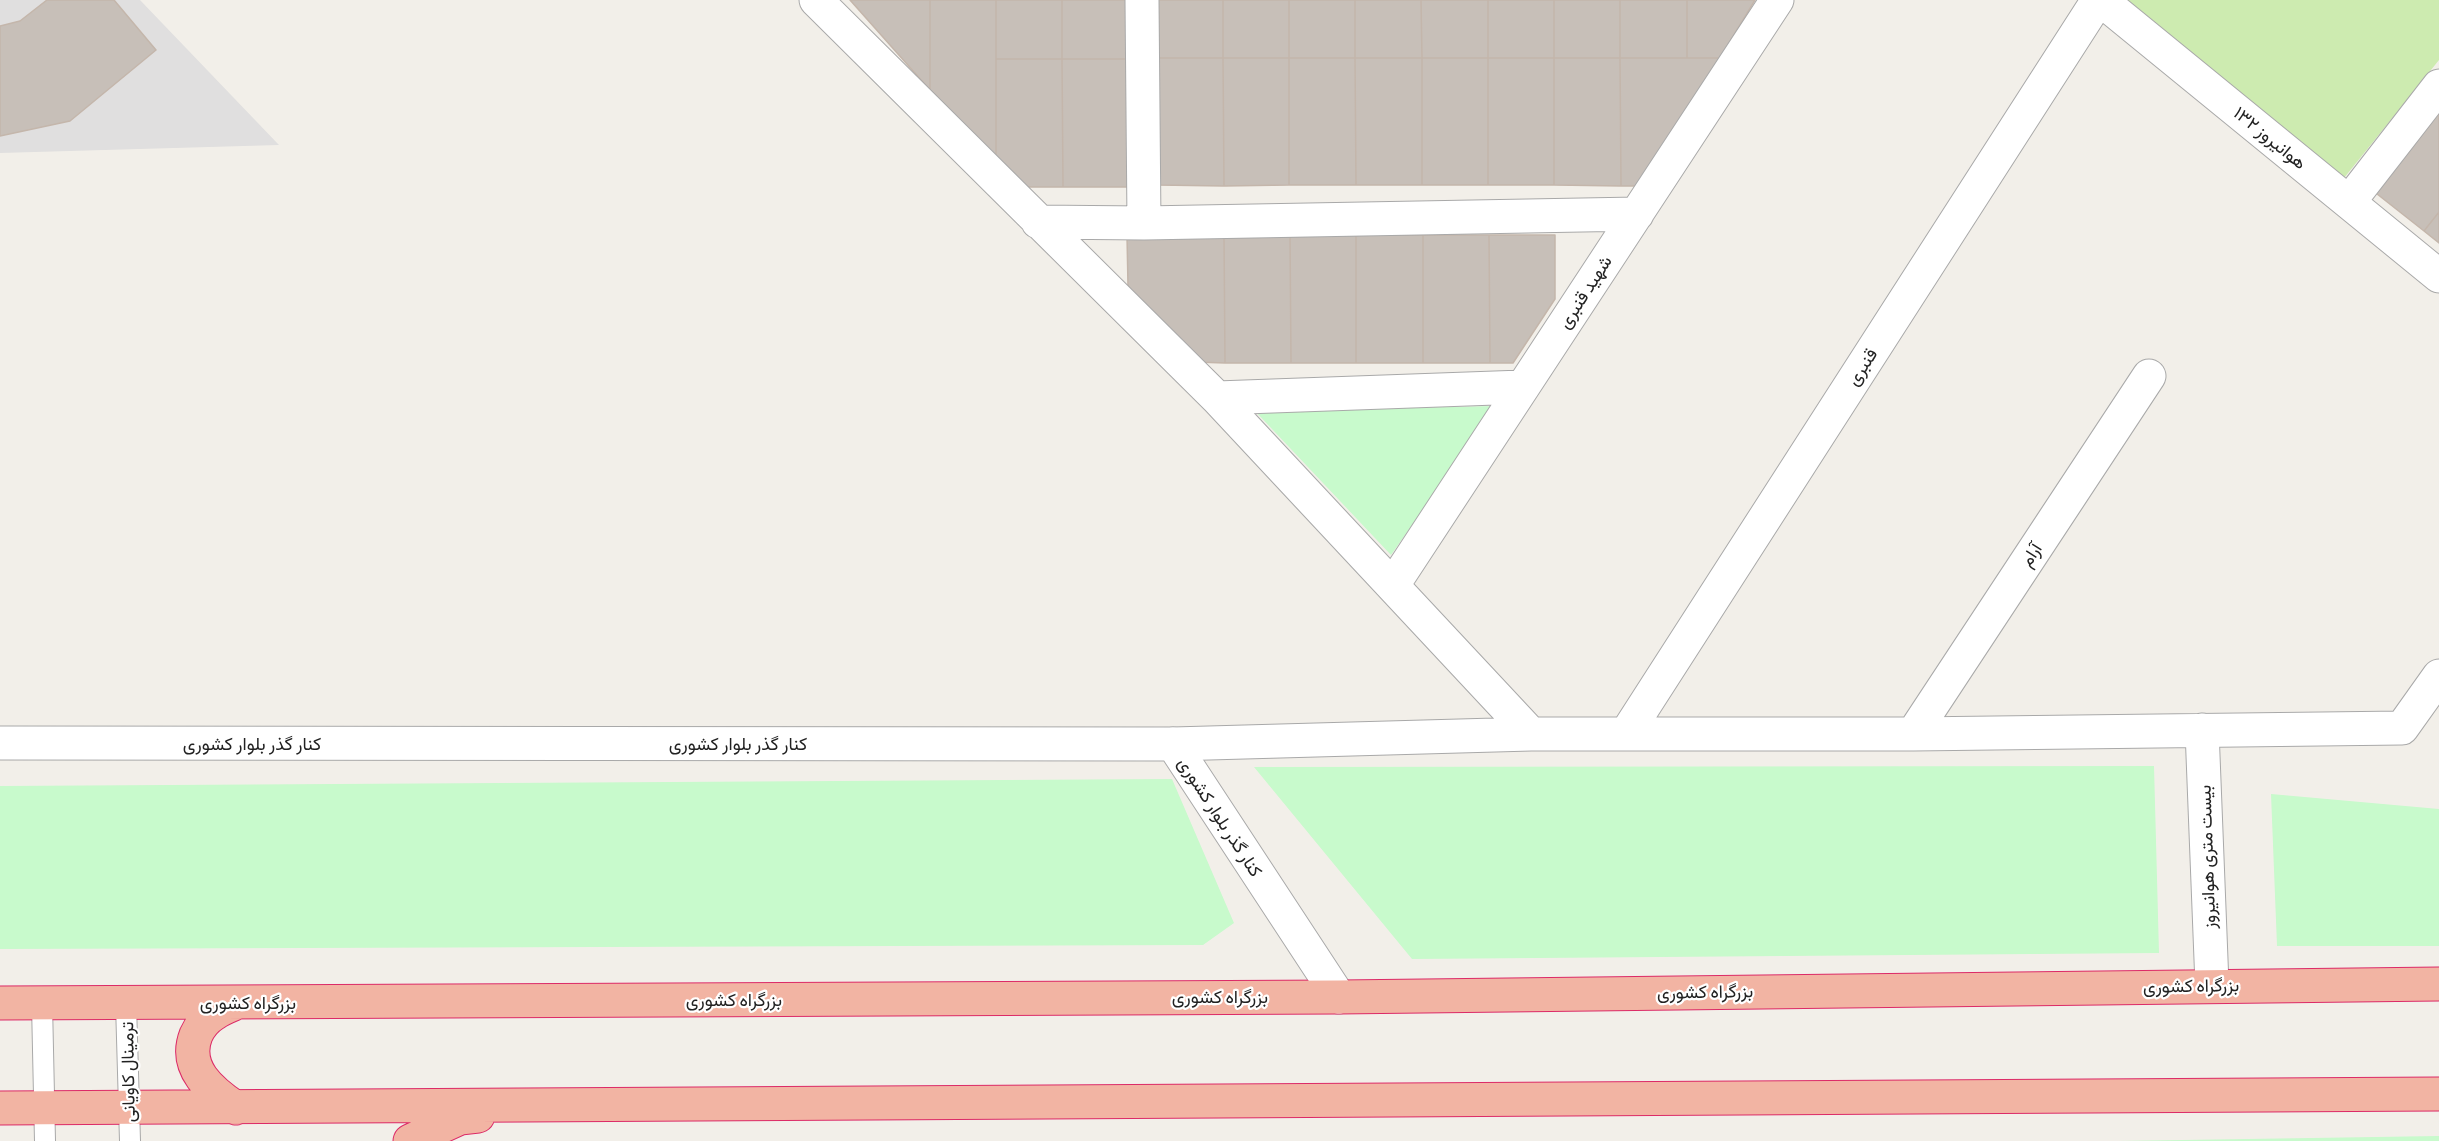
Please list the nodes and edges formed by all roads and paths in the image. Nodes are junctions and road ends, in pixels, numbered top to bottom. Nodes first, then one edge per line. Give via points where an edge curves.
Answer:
1 (816, 0) edge
2 (1142, 0) edge
3 (1777, 0) edge
4 (2099, 0) edge
5 (2439, 86) edge
6 (2349, 202) junction
7 (1637, 213) junction
8 (1038, 222) junction
9 (1144, 223) junction
10 (2439, 276) edge
11 (2149, 376) dead end
12 (1523, 387) junction
13 (1217, 398) junction
14 (1393, 585) junction
15 (2439, 676) edge
16 (2202, 730) junction
17 (1531, 734) junction
18 (1626, 734) junction
19 (1913, 734) junction
20 (0, 743) edge
21 (1173, 744) junction
22 (2439, 984) edge
23 (2212, 985) junction
24 (1339, 997) junction
25 (0, 1003) edge
26 (236, 1003) junction
27 (42, 1004) junction
28 (126, 1004) junction
29 (2439, 1094) edge
30 (546, 1105) junction
31 (0, 1108) edge
32 (45, 1108) junction
33 (129, 1108) junction
34 (236, 1108) junction
35 (45, 1141) edge
36 (130, 1141) edge
37 (410, 1141) edge

1 - 8 street
2 - 9 street
3 - 7 street, شهید قنبری
4 - 6 street, هوانیروز ۱۳۲
4 - 18 street, قنبری
5 - 6 street
6 - 10 street, هوانیروز ۱۳۲
7 - 9 street
7 - 12 street, شهید قنبری
8 - 9 street
8 - 13 street
11 - 19 street, آرام
12 - 13 street
12 - 14 street, شهید قنبری
13 - 14 street
14 - 17 street
15 - 16 street via 2402,728
16 - 19 street
16 - 23 street, بیست متری هوانیروز
17 - 18 street
17 - 21 street
18 - 19 street
20 - 21 street, کنار گذر بلوار کشوری
21 - 24 street, کنار گذر بلوار کشوری
22 - 23 highway, بزرگراه کشوری
23 - 24 highway, بزرگراه کشوری
24 - 26 highway, بزرگراه کشوری
25 - 27 highway, بزرگراه کشوری
26 - 28 highway, بزرگراه کشوری
26 - 34 highway via 201,1026 193,1043 193,1062 201,1079
27 - 28 highway, بزرگراه کشوری
27 - 32 lane
28 - 33 lane, ترمینال کاویانی
29 - 30 highway
30 - 34 highway
30 - 37 highway via 460,1118
31 - 32 highway
32 - 33 highway
32 - 35 lane
33 - 34 highway
33 - 36 lane, ترمینال کاویانی

